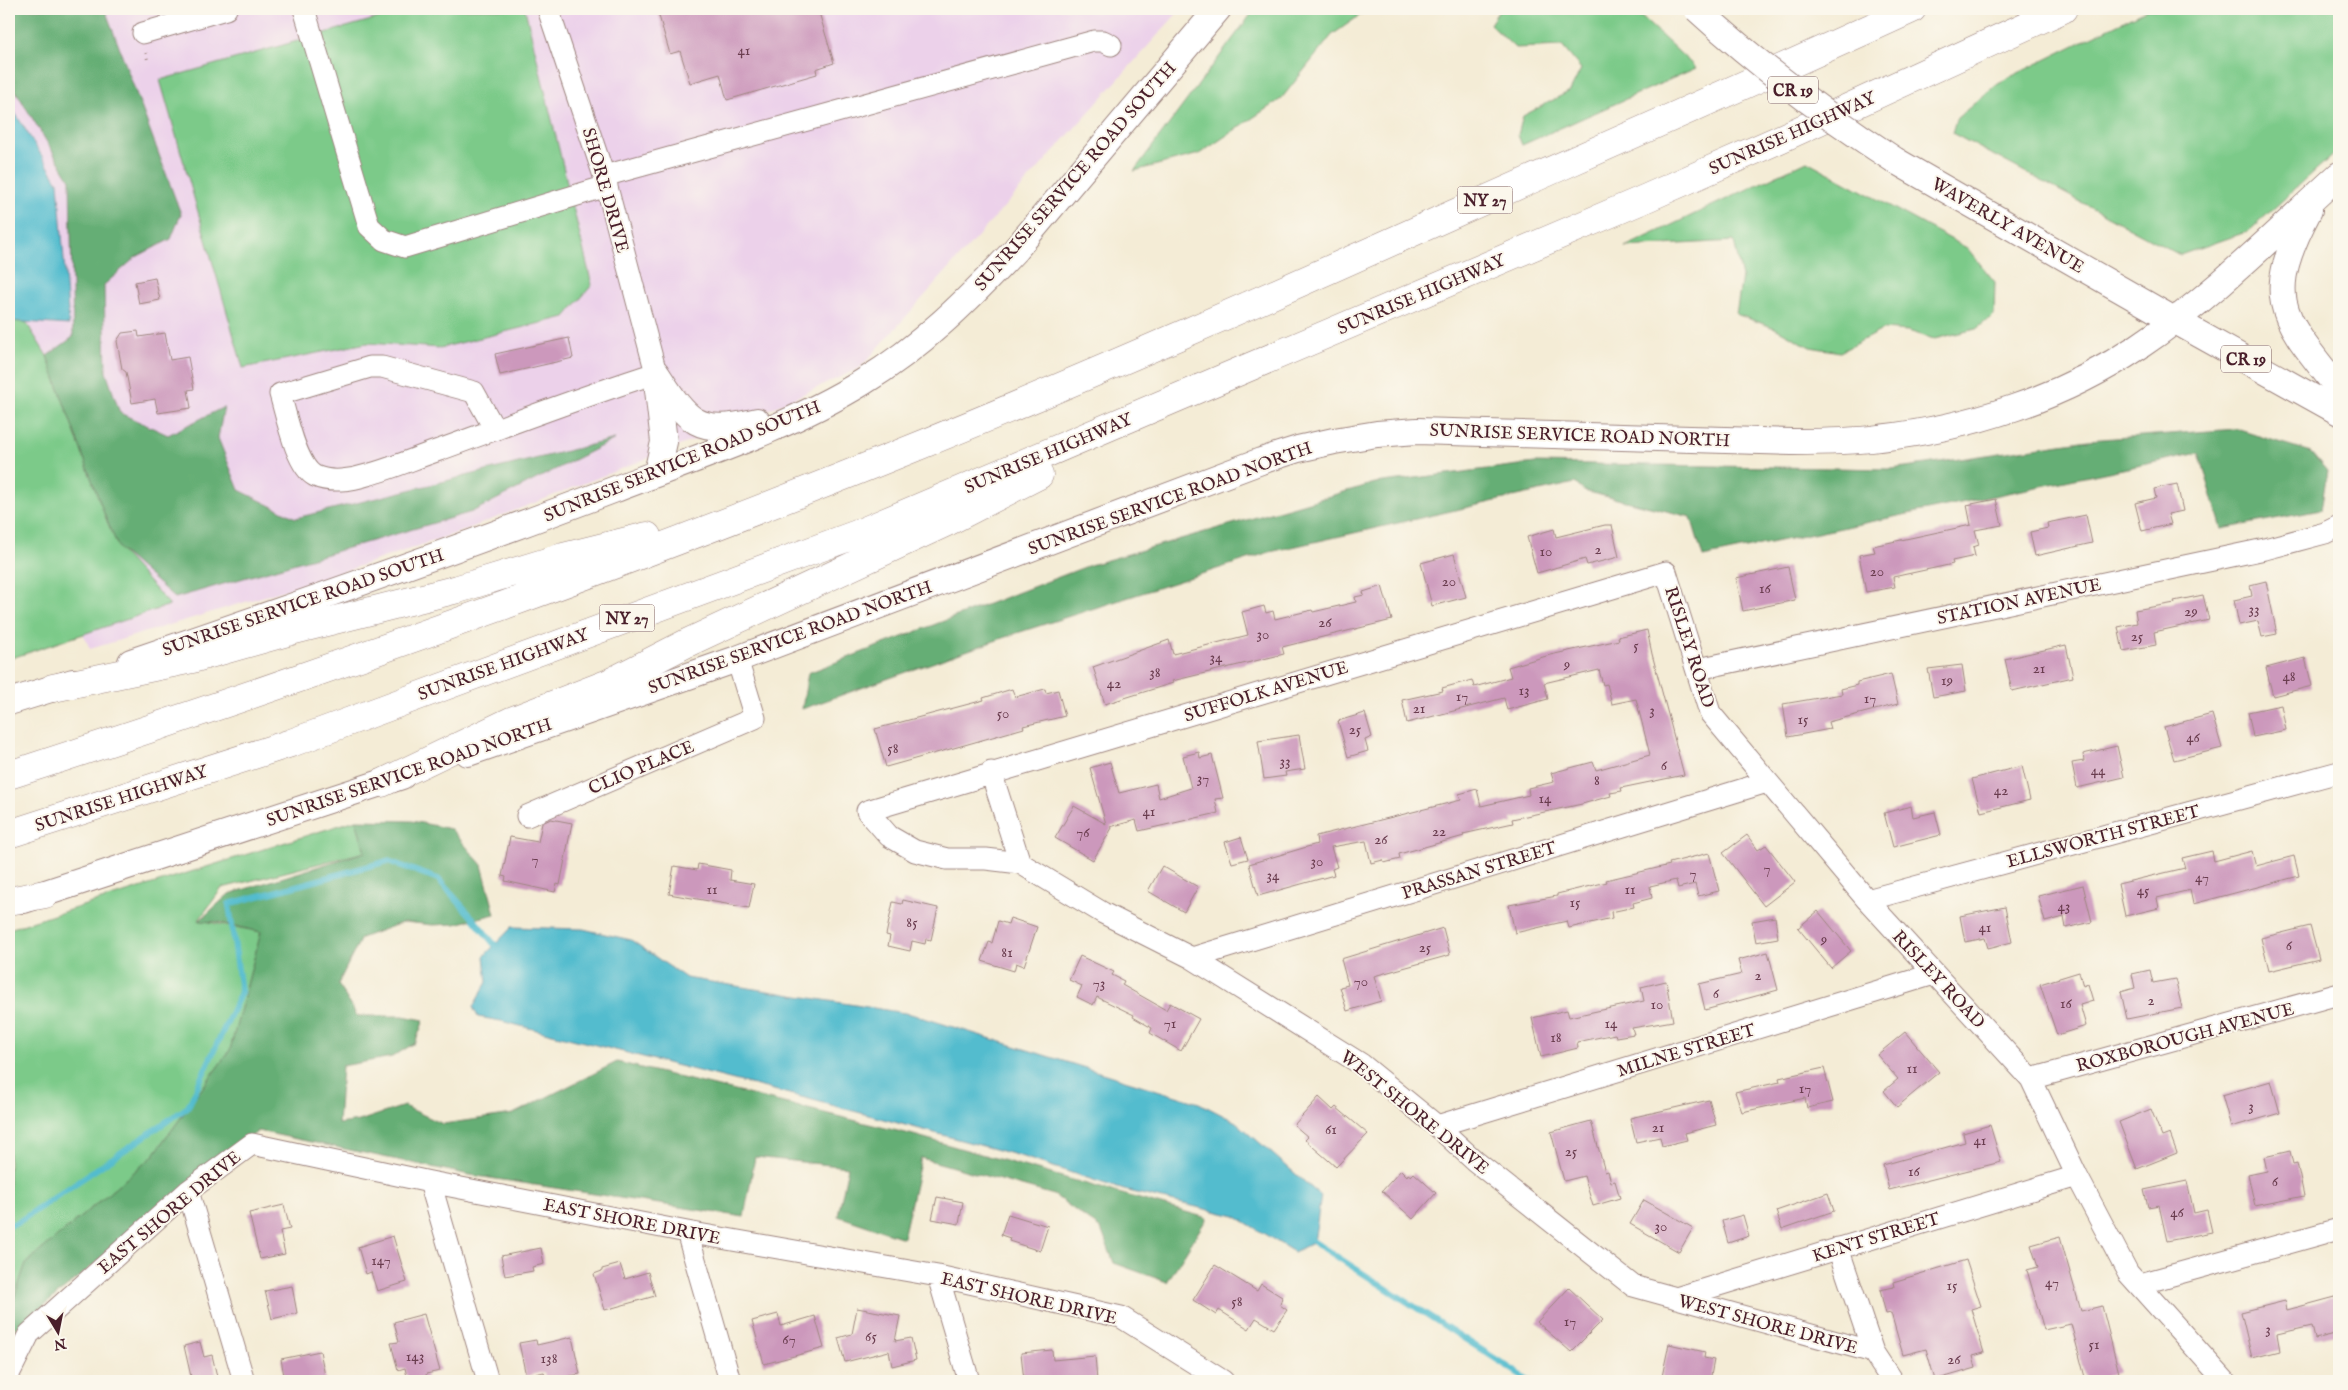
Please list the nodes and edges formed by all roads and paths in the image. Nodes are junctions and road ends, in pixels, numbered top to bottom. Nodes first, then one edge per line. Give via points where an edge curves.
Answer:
1 (226, 9) edge
2 (304, 9) edge
3 (548, 9) edge
4 (1218, 9) edge
5 (1697, 9) edge
6 (1912, 9) edge
7 (2063, 9) edge
8 (143, 33) dead end
9 (1111, 45) dead end
10 (2339, 175) edge
11 (606, 181) junction
12 (2317, 195) junction
13 (2174, 320) junction
14 (656, 373) junction
15 (1235, 374) junction
16 (2339, 389) edge
17 (826, 404) junction
18 (2339, 412) edge
19 (495, 430) junction
20 (657, 473) junction
21 (765, 507) junction
22 (2339, 526) edge
23 (1666, 572) joint
24 (737, 659) junction
25 (1698, 669) junction
26 (53, 688) junction
27 (9, 702) edge
28 (992, 772) junction
29 (2339, 772) edge
30 (9, 775) edge
31 (1766, 782) junction
32 (382, 783) junction
33 (527, 816) dead end
34 (9, 834) edge
35 (1020, 863) junction
36 (44, 894) joint
37 (1867, 900) junction
38 (9, 903) edge
39 (1192, 958) junction
40 (1934, 974) junction
41 (2339, 994) edge
42 (2031, 1079) junction
43 (1437, 1126) junction
44 (2077, 1176) junction
45 (430, 1182) junction
46 (188, 1191) junction
47 (2339, 1229) edge
48 (687, 1232) junction
49 (1838, 1248) junction
50 (938, 1276) junction
51 (2140, 1284) junction
52 (1675, 1298) junction
53 (1873, 1352) junction
54 (9, 1374) edge
55 (2221, 1380) edge
56 (244, 1381) edge
57 (488, 1381) edge
58 (730, 1381) edge
59 (969, 1381) edge
60 (1223, 1381) edge
61 (1892, 1381) edge

1 - 8 street
2 - 11 street via 369,226 384,240 405,247
3 - 11 street, SHORE DRIVE
4 - 17 main road, SUNRISE SERVICE ROAD SOUTH via 1016,249 971,296 904,354
5 - 13 main road, WAVERLY AVENUE / CR 19, bridge via 1764,67 1842,126 1896,161
6 - 21 highway, NY 27 via 1201,327
7 - 15 highway, SUNRISE HIGHWAY / NY 27 via 1780,139
9 - 11 street via 1094,41
10 - 12 main road, SUNRISE SERVICE ROAD NORTH
11 - 14 street, SHORE DRIVE
12 - 13 main road, SUNRISE SERVICE ROAD NORTH
12 - 16 main road via 2287,255 2281,281 2283,301 2294,329
13 - 18 main road, WAVERLY AVENUE / CR 19
13 - 24 main road, SUNRISE SERVICE ROAD NORTH via 2136,348 2082,379 2042,397 1962,423 1879,438 1792,442 1417,431 1377,434 1298,449
14 - 17 main road via 677,406 707,427 732,427
14 - 19 street
14 - 20 main road via 664,436
15 - 32 highway via 949,520 609,683 511,720
15 - 34 highway, SUNRISE HIGHWAY / NY 27 via 857,534 291,743
17 - 20 main road, SUNRISE SERVICE ROAD SOUTH
19 - 19 street via 366,476 334,480 306,470 280,394 370,367 382,367 474,392
20 - 26 main road, SUNRISE SERVICE ROAD SOUTH via 261,618
21 - 26 highway via 562,557 458,589 192,659
21 - 30 highway, NY 27 via 320,671
22 - 25 street, STATION AVENUE via 2265,549
23 - 25 street, RISLEY ROAD
23 - 28 street, SUFFOLK AVENUE
24 - 32 main road, SUNRISE SERVICE ROAD NORTH
24 - 33 street, CLIO PLACE via 755,718
25 - 31 street, RISLEY ROAD via 1710,712
26 - 27 main road, SUNRISE SERVICE ROAD SOUTH
28 - 35 street
28 - 35 street, SUFFOLK AVENUE via 867,811 889,836 915,851 947,859
29 - 37 street, ELLSWORTH STREET
31 - 37 street, RISLEY ROAD
31 - 39 street, PRASSAN STREET
32 - 36 main road, SUNRISE SERVICE ROAD NORTH
35 - 39 street, WEST SHORE DRIVE via 1103,913
36 - 38 highway
37 - 40 street, RISLEY ROAD
39 - 43 street, WEST SHORE DRIVE via 1360,1064
40 - 42 street, RISLEY ROAD
40 - 43 street, MILNE STREET
41 - 42 street, ROXBOROUGH AVENUE
42 - 44 street, RISLEY ROAD
43 - 52 street, WEST SHORE DRIVE via 1475,1161 1633,1286
44 - 49 street, KENT STREET
44 - 51 street, RISLEY ROAD via 2128,1273
45 - 46 street, EAST SHORE DRIVE via 252,1144
45 - 48 street, EAST SHORE DRIVE
45 - 57 street
46 - 54 street, EAST SHORE DRIVE via 29,1334
46 - 56 street
47 - 51 street
48 - 50 street, EAST SHORE DRIVE
48 - 58 street
49 - 52 street, KENT STREET
49 - 53 street
50 - 59 street
50 - 60 street, EAST SHORE DRIVE via 1121,1317
51 - 55 street, RISLEY ROAD
52 - 53 street, WEST SHORE DRIVE
53 - 61 street, WEST SHORE DRIVE

